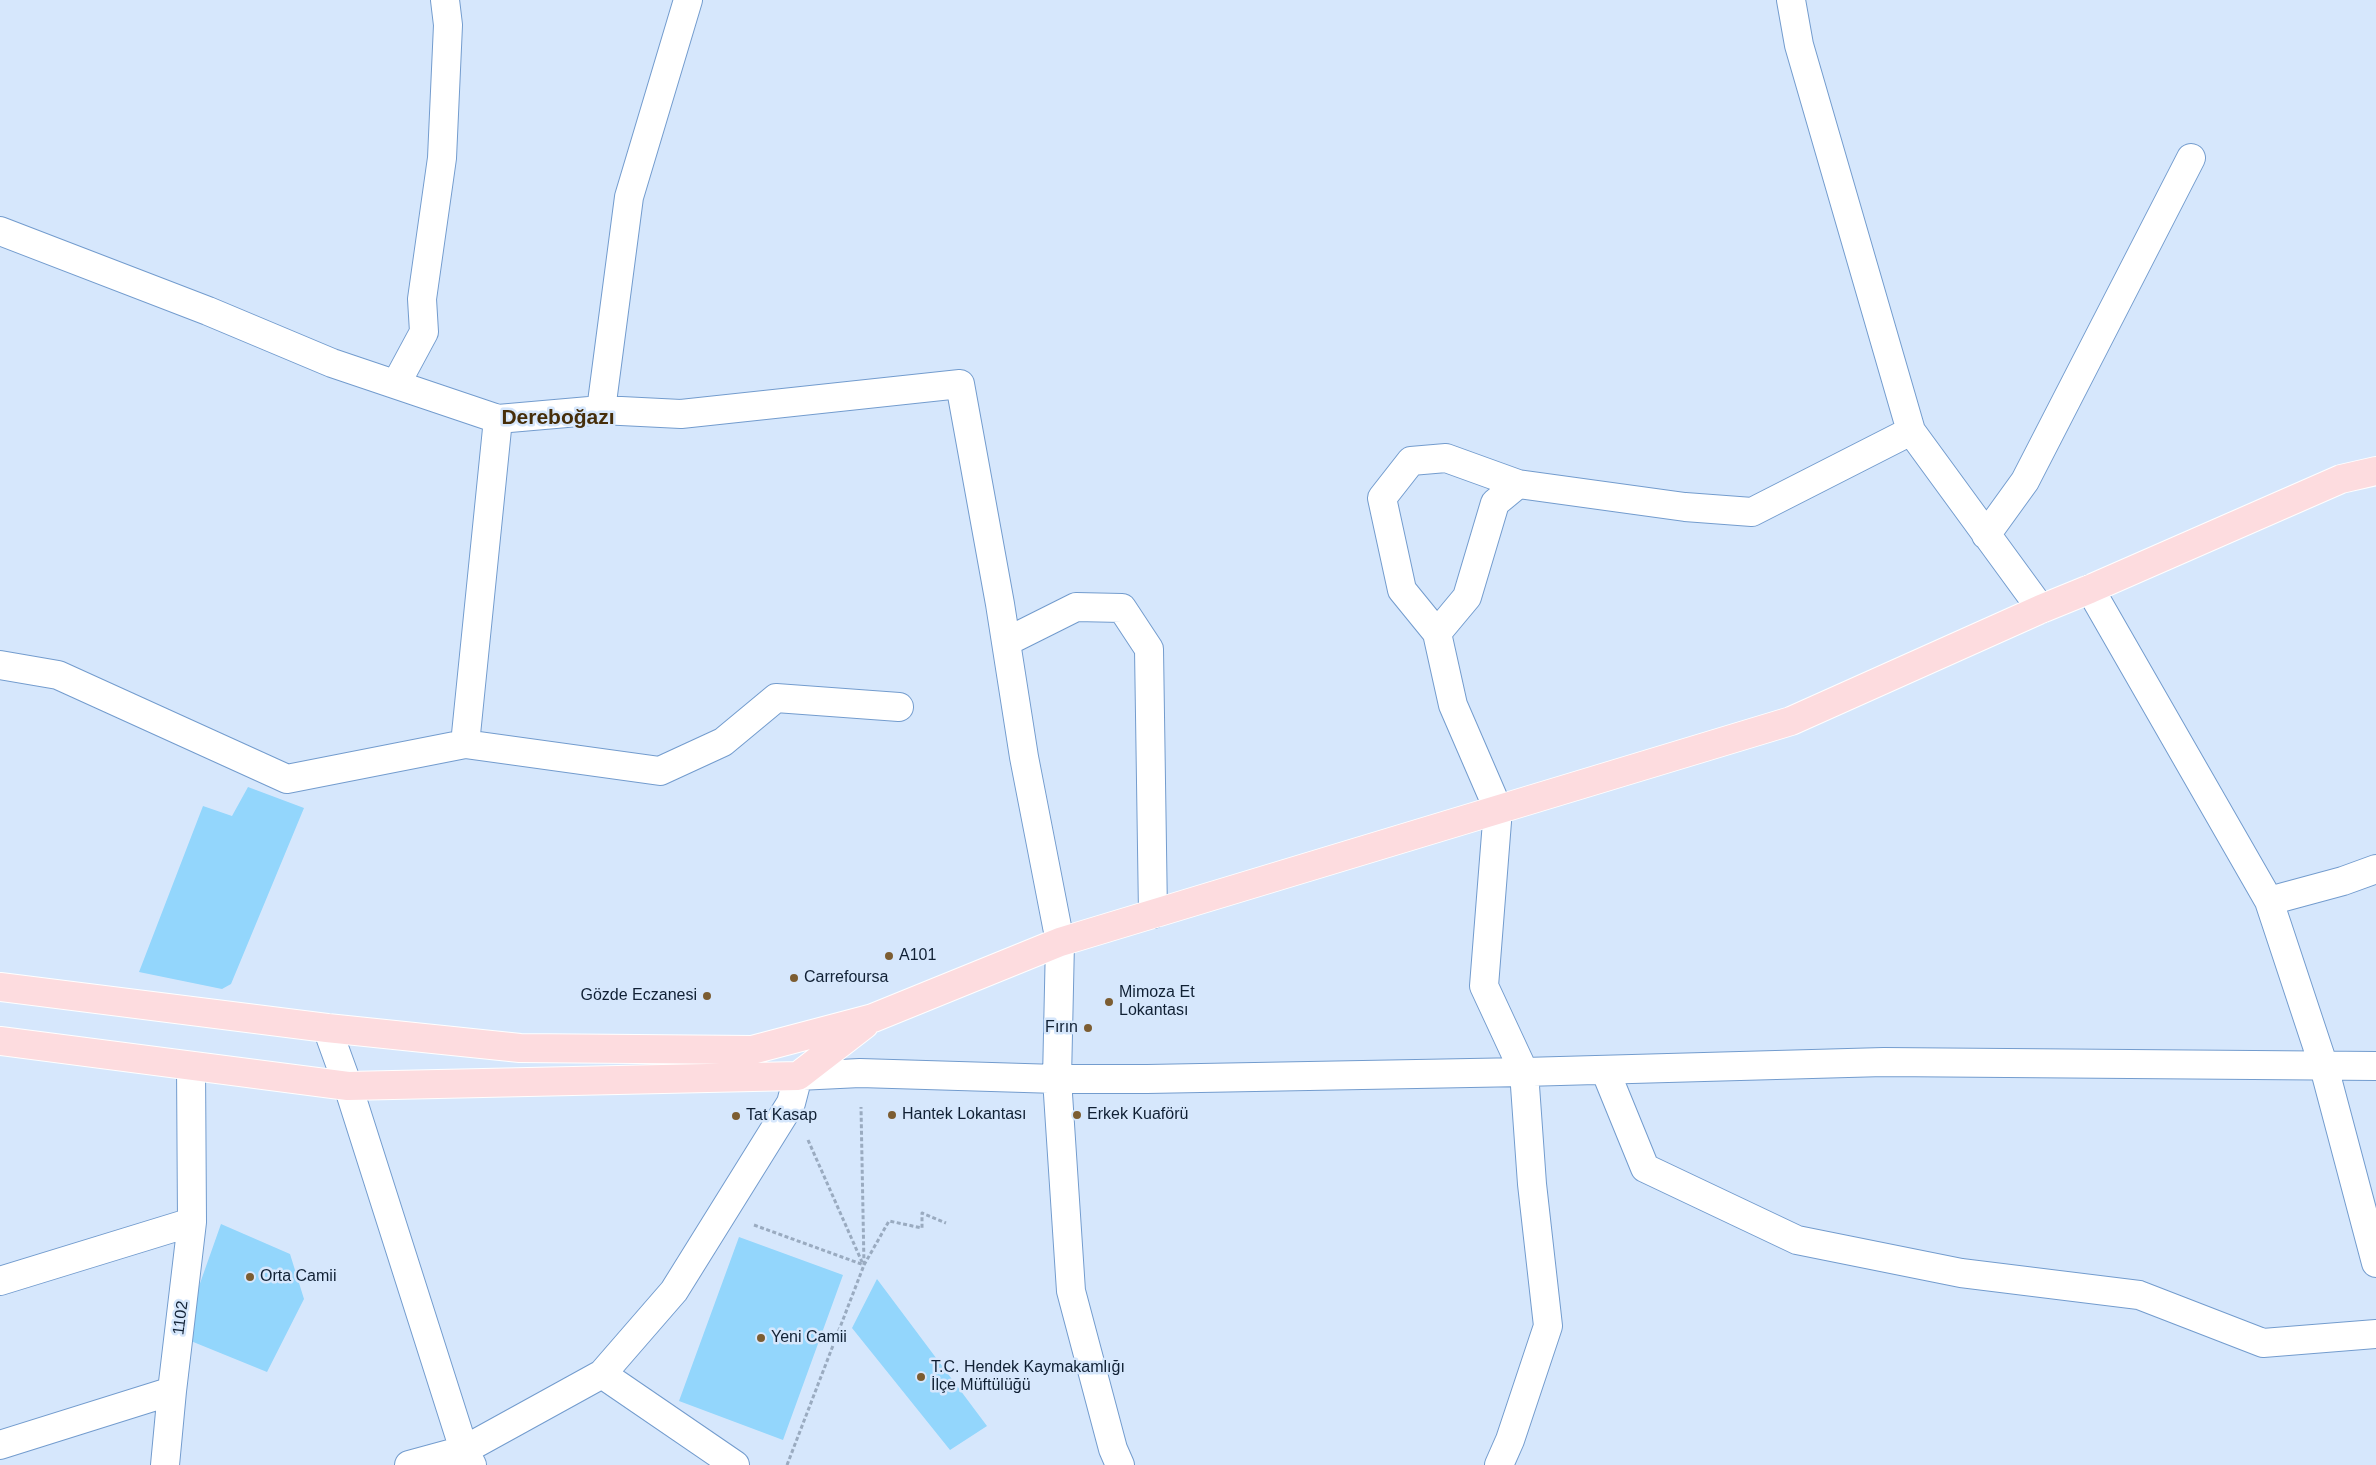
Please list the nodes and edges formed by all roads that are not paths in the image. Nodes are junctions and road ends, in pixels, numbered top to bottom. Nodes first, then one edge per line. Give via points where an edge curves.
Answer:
1 (445, 0) edge
2 (688, 0) edge
3 (1791, 0) edge
4 (2191, 158) dead end
5 (0, 231) edge
6 (396, 384) junction
7 (601, 410) junction
8 (498, 419) junction
9 (1911, 431) junction
10 (2376, 471) edge
11 (1518, 484) junction
12 (1986, 535) junction
13 (2090, 589) junction
14 (2041, 609) junction
15 (1437, 633) junction
16 (1006, 642) junction
17 (0, 665) edge
18 (899, 707) dead end
19 (465, 744) junction
20 (1498, 809) junction
21 (2376, 869) edge
22 (2269, 901) junction
23 (1153, 914) junction
24 (1060, 942) junction
25 (0, 987) edge
26 (873, 1018) junction
27 (327, 1028) junction
28 (0, 1041) edge
29 (752, 1050) junction
30 (191, 1066) junction
31 (2376, 1066) edge
32 (2324, 1067) junction
33 (1604, 1070) junction
34 (1524, 1072) junction
35 (798, 1076) junction
36 (1057, 1079) junction
37 (348, 1086) junction
38 (192, 1222) junction
39 (2376, 1263) edge
40 (0, 1281) edge
41 (2376, 1334) edge
42 (602, 1374) junction
43 (172, 1390) junction
44 (0, 1445) edge
45 (468, 1458) edge
46 (165, 1465) edge
47 (409, 1465) edge
48 (736, 1465) edge
49 (1120, 1465) edge
50 (1499, 1465) edge

1 - 6 street via 448,26 442,158 422,299 424,332
2 - 7 street via 629,197
3 - 9 street via 1799,45
4 - 12 street via 2025,481
5 - 6 street via 208,311 332,363
6 - 8 street
7 - 8 street
7 - 16 street via 680,414 960,384
8 - 19 street
9 - 11 street via 1752,512 1685,507
9 - 12 street
10 - 13 main road via 2341,479
11 - 15 street via 1495,503 1467,597
11 - 15 street via 1446,458 1411,461 1382,498 1402,590
12 - 14 street
13 - 14 main road
13 - 22 street
14 - 20 main road via 1791,721
15 - 20 street via 1453,705
16 - 23 street via 1076,607 1122,608 1149,650
16 - 24 street via 1024,757
17 - 19 street via 58,675 287,779
18 - 19 street via 776,698 722,742 660,771
20 - 23 main road
20 - 34 street via 1484,986
21 - 22 street
22 - 32 street
23 - 24 main road
24 - 26 main road
24 - 36 street
25 - 27 main road
26 - 29 main road
26 - 35 main road
27 - 29 main road via 520,1048
27 - 37 street
28 - 30 main road
29 - 35 main road
30 - 37 main road
30 - 38 street, 1102
31 - 32 street
32 - 33 street via 1884,1062
32 - 39 street
33 - 34 street
33 - 41 street via 1645,1168 1797,1240 1961,1273 2139,1295 2263,1343
34 - 36 street
34 - 50 street via 1532,1184 1548,1326
35 - 36 street via 860,1073
35 - 37 main road
35 - 42 street via 791,1103 674,1291
36 - 49 street via 1071,1290
37 - 45 street
38 - 40 street
38 - 43 street, 1102
42 - 45 street
42 - 48 street
43 - 44 street
43 - 46 street, 1102
45 - 47 street

